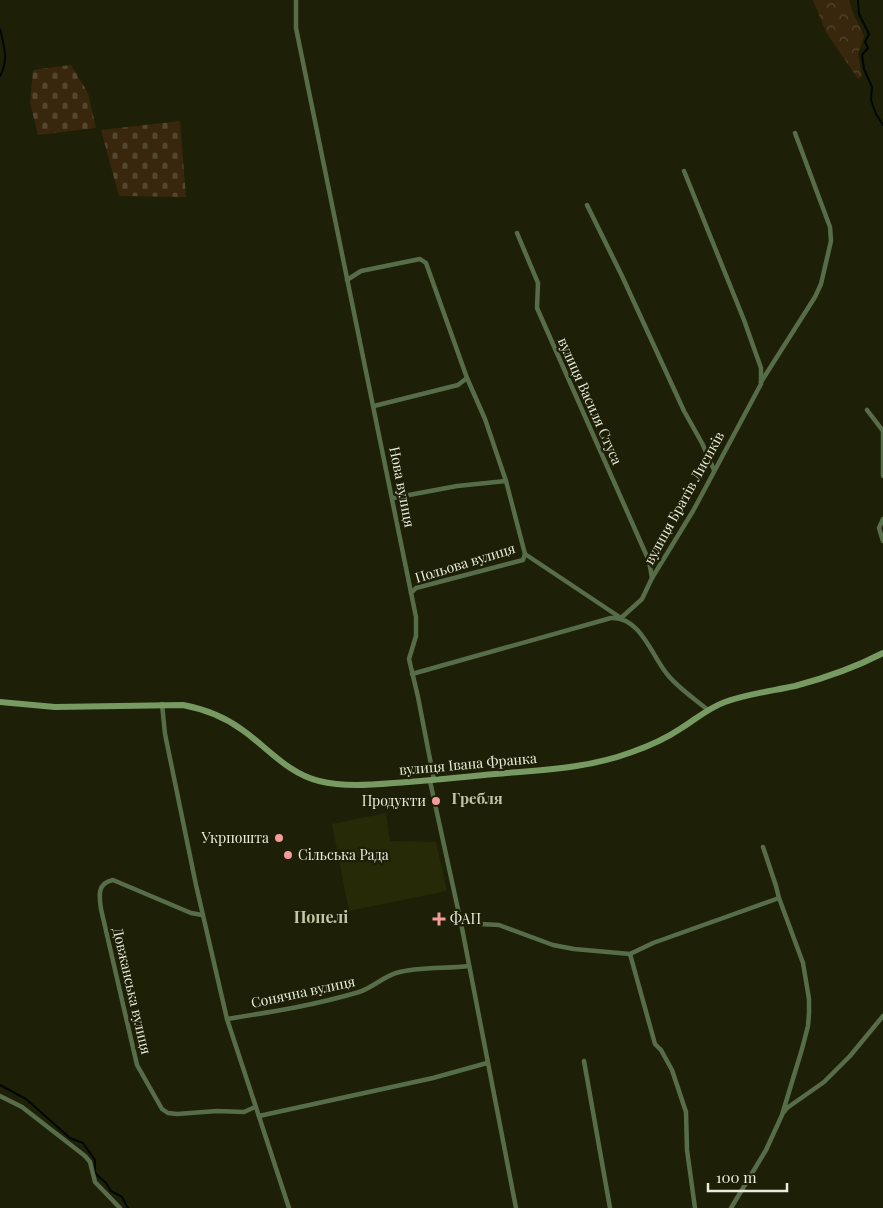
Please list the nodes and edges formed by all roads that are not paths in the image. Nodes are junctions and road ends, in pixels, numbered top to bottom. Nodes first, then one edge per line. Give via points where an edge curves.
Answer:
1 (296, 0) edge
2 (795, 133) dead end
3 (684, 171) dead end
4 (586, 205) dead end
5 (516, 233) dead end
6 (347, 280) junction
7 (467, 378) junction
8 (760, 384) junction
9 (374, 406) junction
10 (867, 410) dead end
11 (714, 470) junction
12 (883, 476) edge
13 (506, 481) junction
14 (393, 498) junction
15 (883, 520) edge
16 (883, 541) edge
17 (525, 554) junction
18 (530, 558) junction
19 (523, 560) junction
20 (652, 578) junction
21 (412, 593) junction
22 (621, 618) junction
23 (883, 653) edge
24 (412, 674) junction
25 (0, 702) edge
26 (162, 704) junction
27 (708, 710) junction
28 (432, 780) junction
29 (763, 847) dead end
30 (779, 898) junction
31 (202, 915) junction
32 (461, 923) junction
33 (630, 954) junction
34 (469, 966) junction
35 (883, 1016) edge
36 (227, 1019) junction
37 (584, 1061) dead end
38 (487, 1063) junction
39 (0, 1096) edge
40 (256, 1107) junction
41 (782, 1115) junction
42 (259, 1116) junction
43 (120, 1208) edge
44 (289, 1208) edge
45 (516, 1208) edge
46 (610, 1208) edge
47 (696, 1208) edge
48 (731, 1208) edge

1 - 6 street, Нова вулиця via 296,28
2 - 8 street, вулиця Братів Лисиків via 829,219 831,242 816,297
3 - 8 street via 750,336 761,368
4 - 11 street
5 - 20 street, вулиця Василя Стуса via 538,283 537,308 649,561
6 - 7 street, Польова вулиця via 361,271 420,259 426,263
6 - 9 street, Нова вулиця
7 - 9 street via 458,386
7 - 13 street, Польова вулиця
8 - 11 street, вулиця Братів Лисиків
9 - 14 street, Нова вулиця
10 - 12 street via 883,430
11 - 20 street, вулиця Братів Лисиків
13 - 14 street
13 - 17 street, Польова вулиця
14 - 21 street, Нова вулиця
15 - 16 street via 879,528
17 - 18 street, Польова вулиця
17 - 19 street, Польова вулиця
18 - 19 street
18 - 22 street, Польова вулиця
19 - 21 street, Польова вулиця via 416,588
20 - 22 street, вулиця Братів Лисиків via 642,599
21 - 24 street, Нова вулиця via 417,626 409,658
22 - 24 street
22 - 27 street via 638,632 666,673
23 - 27 main road, вулиця Івана Франка via 815,680 725,702
24 - 28 street, Нова вулиця
25 - 26 main road, вулиця Івана Франка via 55,707
26 - 28 main road, вулиця Івана Франка via 202,709 229,721 290,768 318,781 348,785
26 - 31 street
27 - 28 main road, вулиця Івана Франка via 666,737 603,761 548,770
28 - 32 street
29 - 30 street
30 - 33 street
30 - 41 street via 803,964 809,999 808,1026
31 - 36 street
31 - 40 street, Довжанська вулиця via 113,880 102,885 100,890 101,909 137,1065 162,1109 176,1114 244,1112
32 - 33 street via 499,925 574,950
32 - 34 street
33 - 47 street via 655,1044 672,1070 686,1112 687,1150
34 - 36 street, Сонячна вулиця via 395,973 357,993
34 - 38 street
35 - 41 street via 824,1082
36 - 40 street
37 - 46 street
38 - 42 street
38 - 45 street
39 - 43 street via 22,1107 85,1156 90,1162 95,1182
40 - 42 street
41 - 48 street via 766,1150
42 - 44 street

